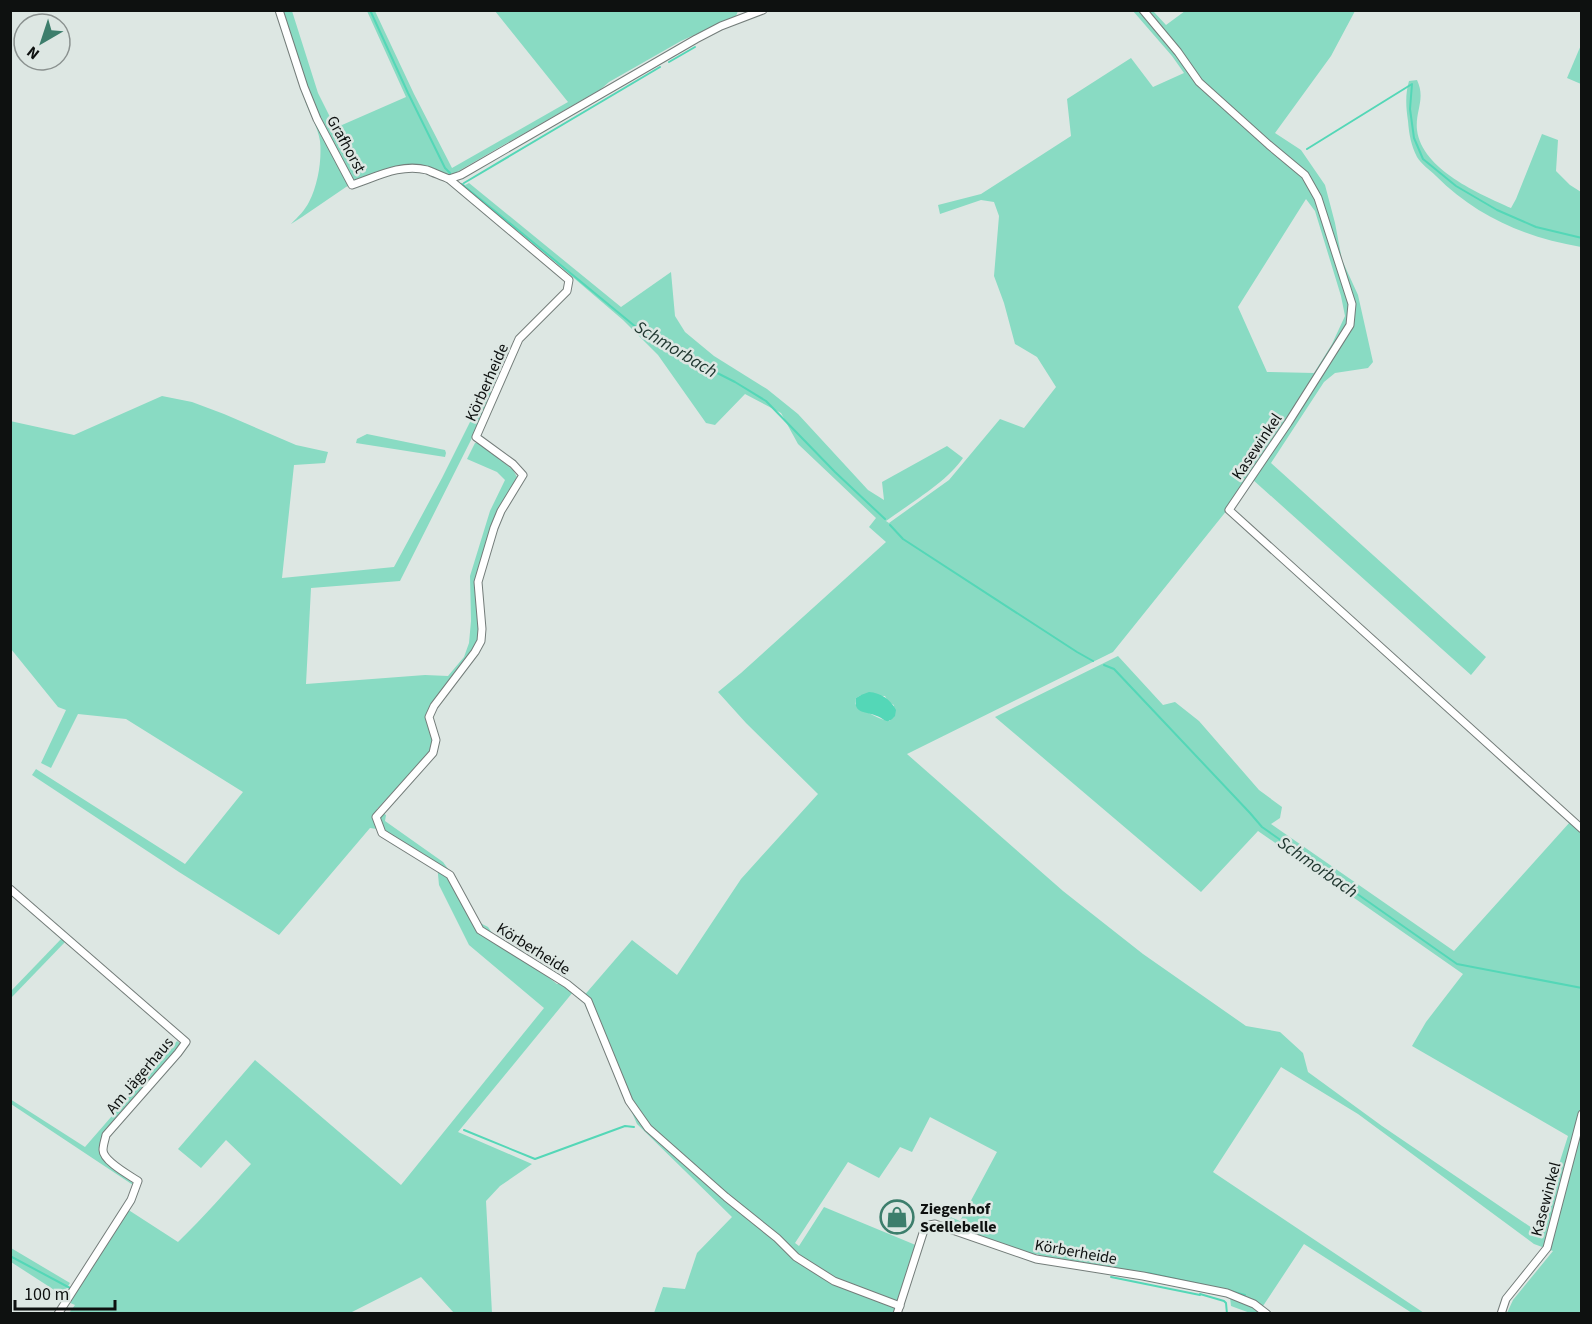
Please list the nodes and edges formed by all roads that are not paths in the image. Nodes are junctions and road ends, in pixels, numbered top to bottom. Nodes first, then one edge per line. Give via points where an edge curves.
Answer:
1 (279, 10) edge
2 (763, 10) edge
3 (1143, 10) edge
4 (449, 179) junction
5 (569, 280) joint
6 (1581, 829) edge
7 (10, 889) edge
8 (1581, 1114) edge
9 (899, 1310) edge
10 (58, 1314) edge
11 (1267, 1314) edge
12 (1501, 1314) edge

1 - 4 street, Grafhorst via 317,119 352,185 411,168
2 - 4 street via 675,50
3 - 6 street, Kasewinkel via 1199,82 1305,175 1318,198 1352,304 1350,326 1228,510
4 - 5 street, Grafhorst
5 - 9 street, Körberheide via 567,291 519,339 476,436 523,475 501,511 478,582 481,641 429,717 436,740 433,753 376,817 382,833 450,875 480,930 588,1000 629,1101 648,1128 796,1257 834,1281
7 - 10 street, Am Jägerhaus via 186,1042 106,1135 106,1157 138,1181 131,1200
8 - 12 street, Kasewinkel via 1547,1248 1506,1299
9 - 11 street, Körberheide via 924,1230 935,1224 1035,1259 1227,1293

